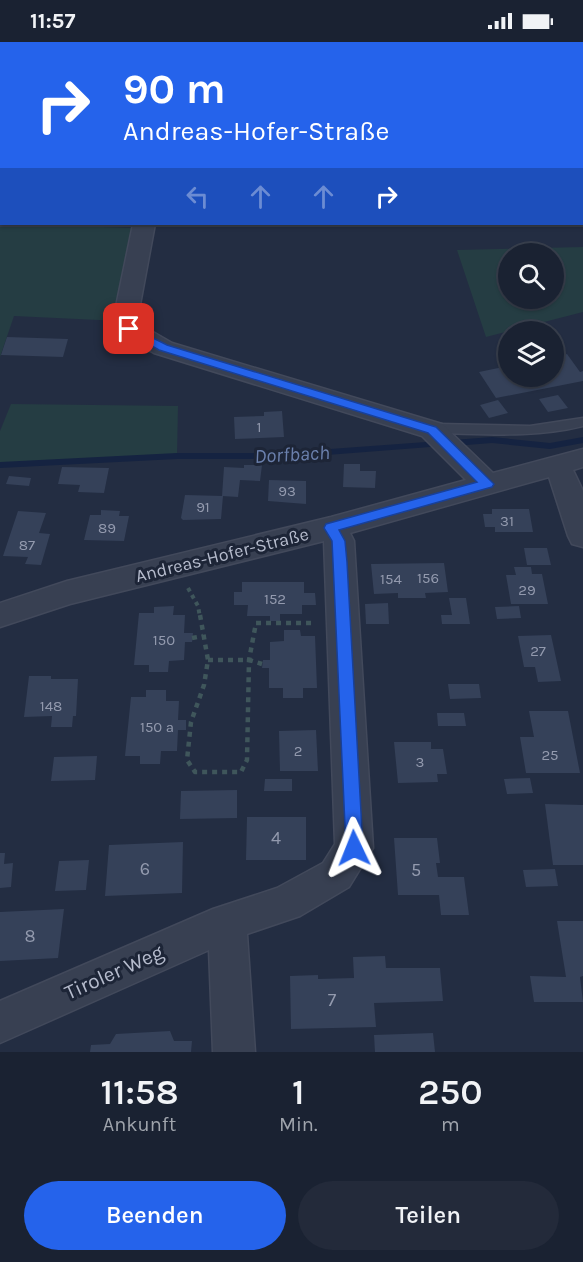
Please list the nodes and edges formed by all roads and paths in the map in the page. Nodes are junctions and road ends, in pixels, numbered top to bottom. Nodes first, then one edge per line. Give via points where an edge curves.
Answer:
1 (144, 225) edge
2 (583, 422) edge
3 (435, 432) junction
4 (583, 458) edge
5 (555, 465) junction
6 (487, 484) junction
7 (582, 524) edge
8 (331, 528) junction
9 (176, 566) junction
10 (0, 615) edge
11 (315, 623) dead end
12 (203, 636) junction
13 (192, 638) dead end
14 (208, 660) junction
15 (249, 660) junction
16 (262, 664) dead end
17 (227, 922) junction
18 (0, 1022) edge
19 (234, 1052) edge

1 - 3 street via 125,321 129,329 163,348
2 - 3 lane via 564,428 438,428
3 - 6 street
4 - 5 street, Andreas-Hofer-Straße
5 - 6 street, Andreas-Hofer-Straße
5 - 7 street
6 - 8 street, Andreas-Hofer-Straße
8 - 9 street, Andreas-Hofer-Straße
8 - 17 street, Tiroler Weg via 339,541 340,553 354,848 336,875 286,903
9 - 10 street, Andreas-Hofer-Straße via 67,593
9 - 12 path via 198,606
11 - 15 path via 256,623
12 - 13 path
12 - 14 path
14 - 15 path
14 - 15 path via 204,685 188,725 187,760 195,772 242,772 247,760
15 - 16 path
17 - 18 street, Tiroler Weg
17 - 19 street

